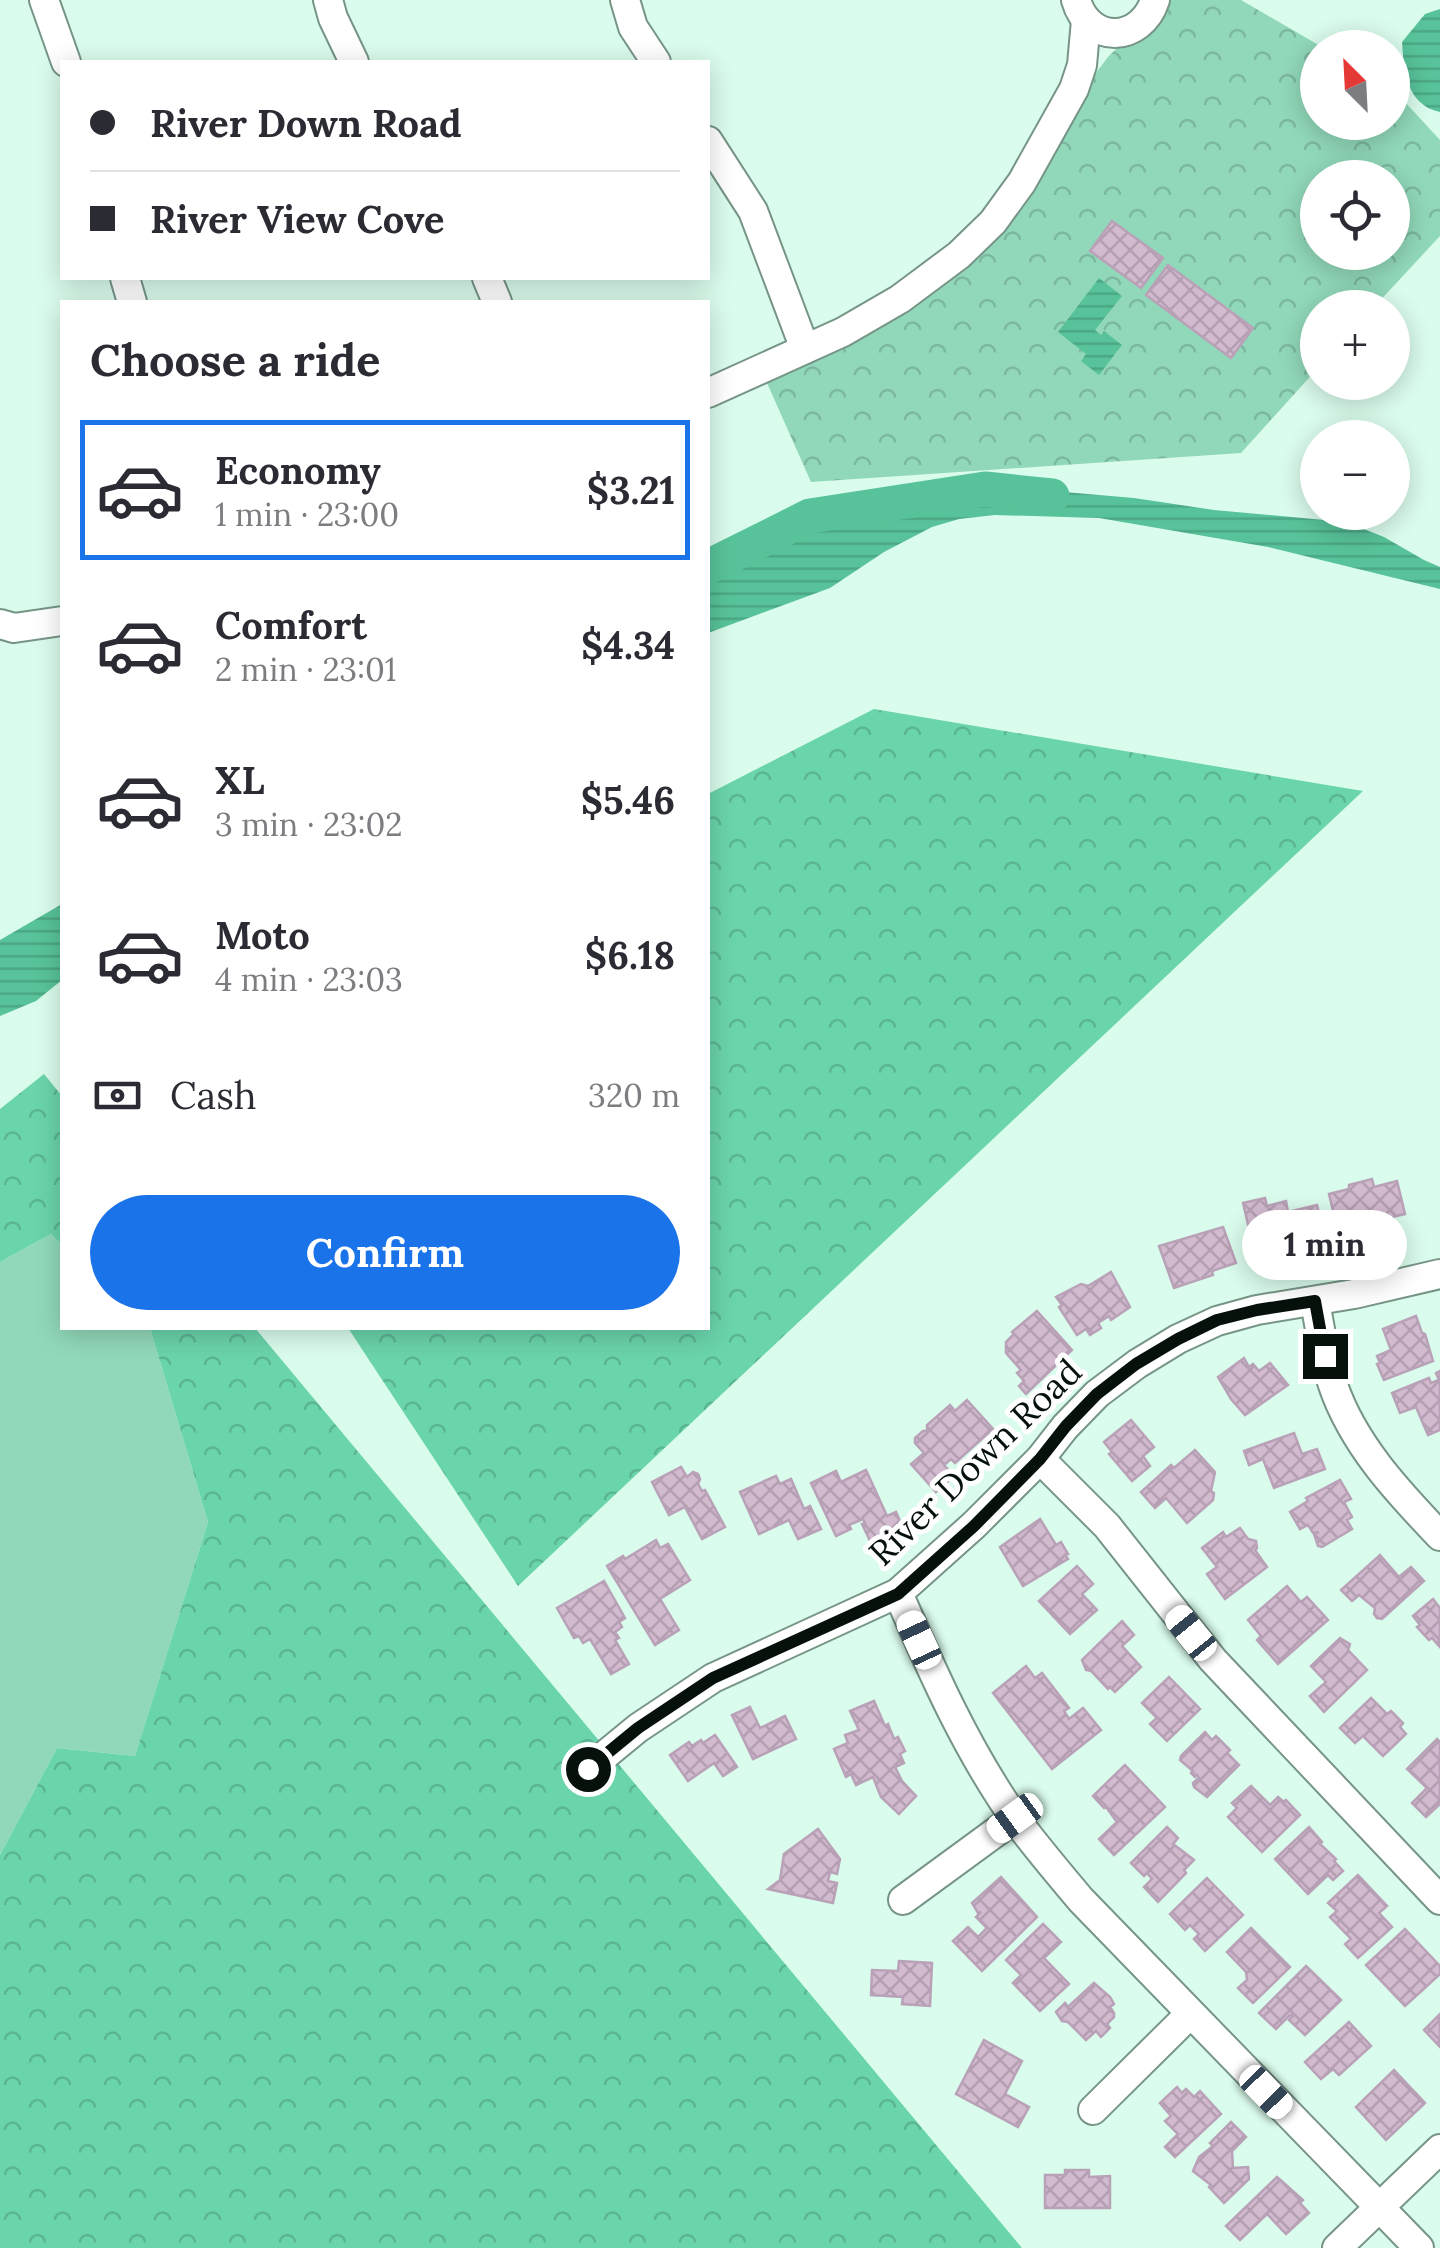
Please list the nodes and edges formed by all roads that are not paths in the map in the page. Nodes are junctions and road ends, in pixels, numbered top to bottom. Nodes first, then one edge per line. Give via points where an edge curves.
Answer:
1 (44, 0) edge
2 (328, 0) edge
3 (626, 0) edge
4 (1155, 0) edge
5 (1081, 10) edge
6 (1119, 33) junction
7 (65, 60) edge
8 (353, 60) edge
9 (655, 60) edge
10 (1082, 66) junction
11 (710, 144) edge
12 (805, 349) junction
13 (710, 392) edge
14 (60, 620) edge
15 (0, 624) edge
16 (1440, 1274) edge
17 (1315, 1301) junction
18 (1040, 1459) junction
19 (1440, 1536) edge
20 (898, 1594) junction
21 (588, 1769) dead end
22 (1015, 1818) junction
23 (904, 1900) dead end
24 (1440, 1900) edge
25 (1190, 2014) junction
26 (1092, 2110) dead end
27 (1440, 2149) edge
28 (1380, 2208) junction
29 (1337, 2248) edge
30 (1419, 2248) edge

1 - 7 street
2 - 8 street
3 - 9 street via 633,27
4 - 6 street via 1142,24
5 - 6 street via 1095,28
5 - 10 street
6 - 10 street
10 - 12 street via 1031,167 993,222 900,299
11 - 12 street via 753,210
12 - 13 street
14 - 15 street
16 - 17 street, River Down Road
17 - 18 street, River Down Road via 1217,1320 1178,1339 1097,1394
17 - 19 street via 1346,1418
18 - 20 street, River Down Road
18 - 24 street via 1107,1526 1213,1660
20 - 21 street, River Down Road via 713,1678
20 - 22 street via 946,1701
22 - 23 street
22 - 25 street via 1081,1900
25 - 26 street
25 - 28 street
27 - 28 street
28 - 29 street
28 - 30 street

